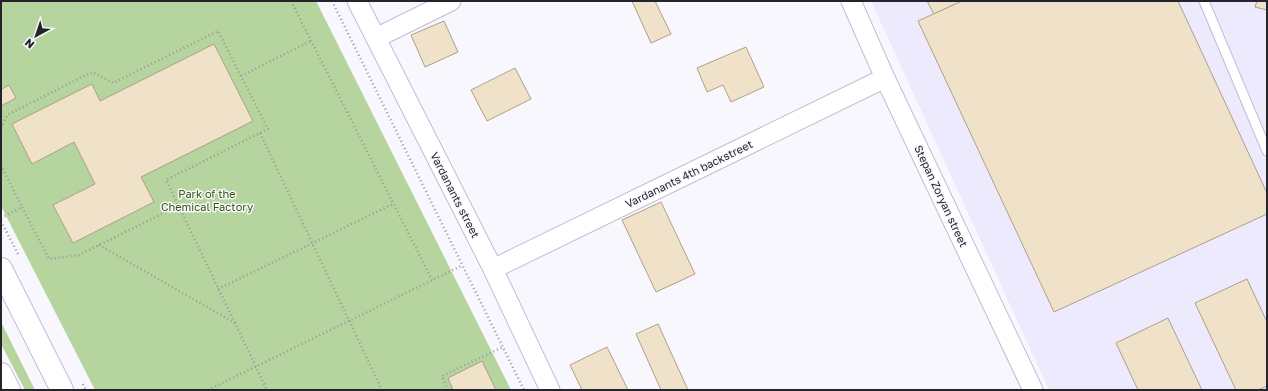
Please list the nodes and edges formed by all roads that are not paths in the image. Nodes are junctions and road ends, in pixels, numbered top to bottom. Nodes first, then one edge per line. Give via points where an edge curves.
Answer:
1 (357, 1) edge
2 (451, 1) edge
3 (851, 1) edge
4 (1204, 1) edge
5 (376, 38) junction
6 (885, 78) junction
7 (1267, 152) edge
8 (1, 269) edge
9 (492, 269) junction
10 (1, 374) edge
11 (9, 390) edge
12 (62, 390) edge
13 (550, 390) edge
14 (1033, 390) edge

1 - 5 street, Vardanants street
2 - 5 street
3 - 6 street, Stepan Zoryan street
4 - 7 lane
5 - 9 street, Vardanants street
6 - 9 street, Vardanants 4th backstreet
6 - 14 street, Stepan Zoryan street
8 - 12 main road
9 - 13 street, Vardanants street
10 - 11 main road

